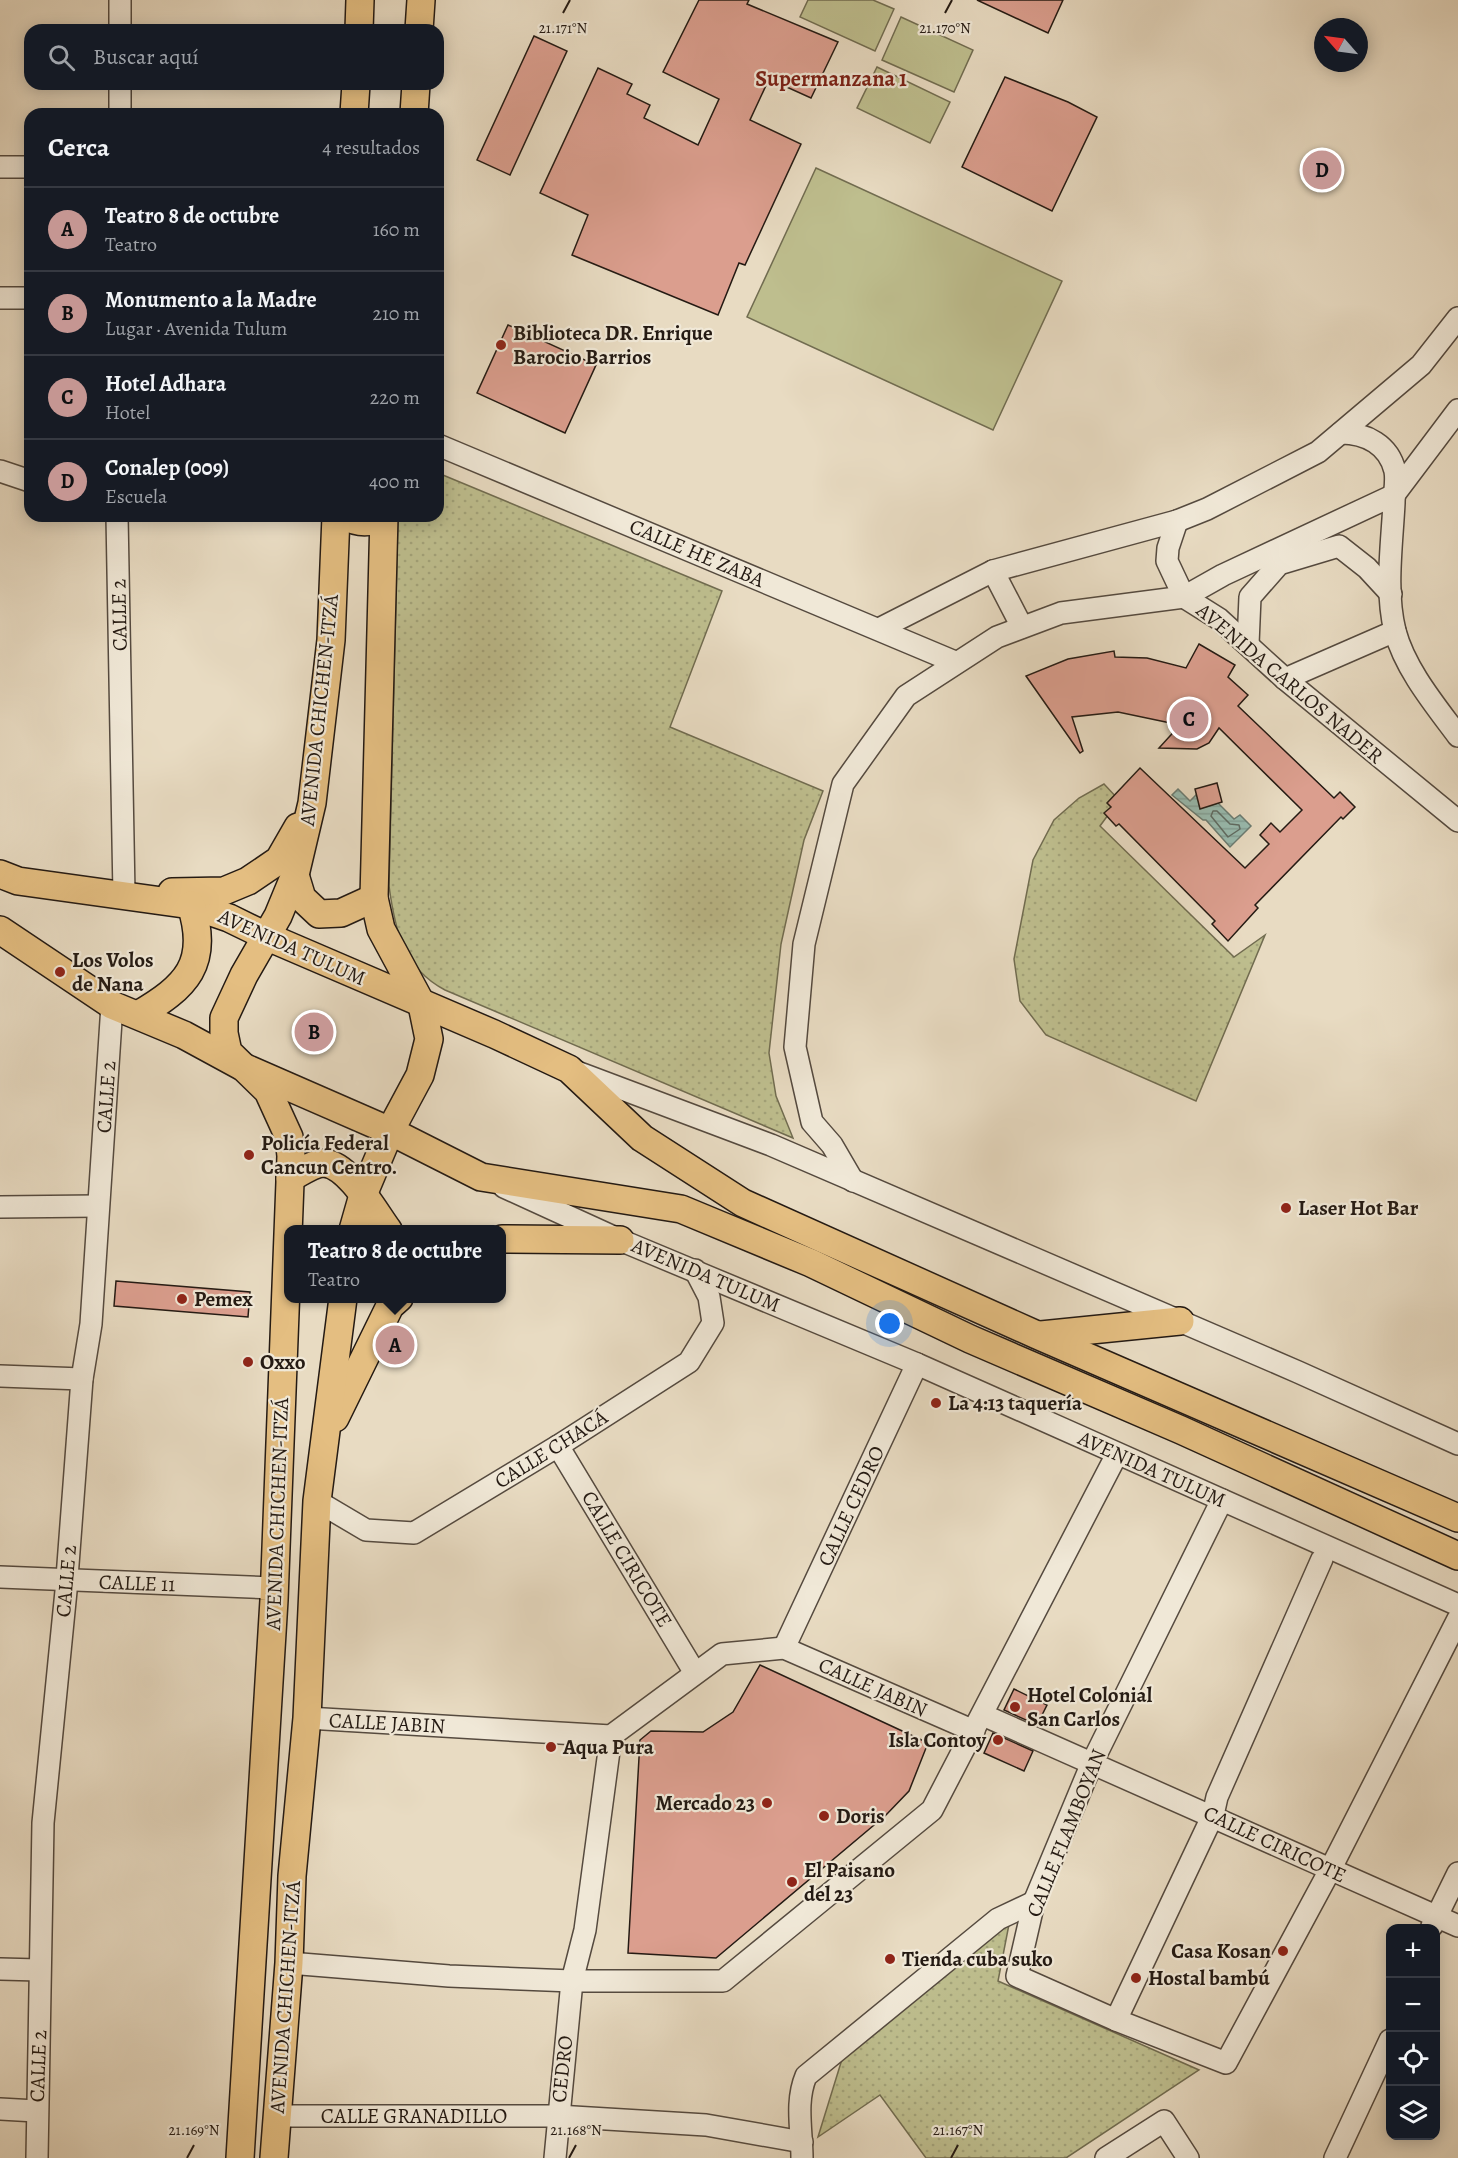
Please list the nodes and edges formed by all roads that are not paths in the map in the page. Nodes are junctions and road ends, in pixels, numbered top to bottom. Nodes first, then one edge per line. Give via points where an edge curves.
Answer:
1 (120, 0) edge
2 (360, 0) edge
3 (421, 0) edge
4 (120, 24) edge
5 (358, 24) edge
6 (419, 24) edge
7 (120, 90) edge
8 (356, 90) edge
9 (416, 90) edge
10 (120, 108) edge
11 (354, 108) edge
12 (414, 108) edge
13 (0, 167) edge
14 (24, 167) edge
15 (0, 297) edge
16 (24, 298) edge
17 (1458, 318) edge
18 (1458, 410) edge
19 (1341, 433) junction
20 (444, 448) edge
21 (0, 471) edge
22 (24, 479) edge
23 (1394, 495) junction
24 (1177, 521) junction
25 (117, 522) edge
26 (336, 522) edge
27 (356, 522) edge
28 (372, 522) edge
29 (384, 522) edge
30 (993, 571) junction
31 (1391, 594) junction
32 (1184, 597) junction
33 (1022, 627) junction
34 (879, 629) junction
35 (1395, 631) junction
36 (1248, 644) junction
37 (955, 662) junction
38 (1285, 680) junction
39 (1458, 736) edge
40 (312, 803) junction
41 (1456, 815) edge
42 (0, 874) edge
43 (295, 875) junction
44 (124, 894) junction
45 (374, 898) junction
46 (191, 905) junction
47 (0, 930) edge
48 (268, 938) junction
49 (112, 1005) junction
50 (422, 1005) junction
51 (138, 1015) junction
52 (241, 1066) junction
53 (569, 1069) junction
54 (390, 1131) junction
55 (482, 1176) junction
56 (290, 1178) junction
57 (853, 1181) junction
58 (363, 1195) junction
59 (98, 1206) junction
60 (0, 1207) edge
61 (288, 1225) edge
62 (354, 1225) edge
63 (384, 1225) edge
64 (506, 1239) edge
65 (620, 1240) junction
66 (695, 1270) junction
67 (285, 1303) edge
68 (343, 1303) edge
69 (394, 1303) edge
70 (1180, 1322) junction
71 (1037, 1335) junction
72 (917, 1364) junction
73 (0, 1376) edge
74 (82, 1379) junction
75 (326, 1438) junction
76 (1458, 1444) edge
77 (558, 1446) junction
78 (1117, 1454) junction
79 (1222, 1500) junction
80 (317, 1501) junction
81 (1458, 1518) edge
82 (1458, 1556) edge
83 (1322, 1559) dead end
84 (0, 1577) edge
85 (67, 1581) junction
86 (274, 1588) junction
87 (1458, 1605) edge
88 (1458, 1619) edge
89 (784, 1648) junction
90 (695, 1673) junction
91 (307, 1718) junction
92 (979, 1723) junction
93 (610, 1736) junction
94 (1092, 1764) junction
95 (1212, 1815) junction
96 (1330, 1870) junction
97 (1458, 1873) edge
98 (258, 1876) junction
99 (292, 1876) junction
100 (1034, 1902) junction
101 (1434, 1922) edge
102 (1458, 1926) edge
103 (289, 1963) junction
104 (0, 1969) edge
105 (39, 1970) junction
106 (572, 1981) junction
107 (1116, 2020) junction
108 (1386, 2049) edge
109 (0, 2109) edge
110 (36, 2111) junction
111 (277, 2116) junction
112 (558, 2116) junction
113 (802, 2150) edge
114 (37, 2158) edge
115 (240, 2158) edge
116 (274, 2158) edge
117 (555, 2158) edge
118 (1106, 2158) edge
119 (1188, 2158) edge
120 (1335, 2158) edge

1 - 4 street
2 - 5 main road
3 - 6 main road
7 - 10 street
8 - 11 main road
9 - 12 main road
13 - 14 street
15 - 16 street
17 - 19 street via 1421,365
18 - 23 street
19 - 23 street via 1365,435 1384,449 1395,471
19 - 24 street via 1317,452
20 - 34 street, CALLE HE ZABA
21 - 22 street
23 - 31 street
23 - 32 street
24 - 30 street
24 - 32 street, AVENIDA CARLOS NADER via 1167,561
25 - 44 street, CALLE 2
26 - 40 main road, AVENIDA CHICHEN-ITZÁ via 331,640
27 - 28 main road
29 - 45 main road
30 - 33 street
30 - 34 street
31 - 35 street
31 - 36 street via 1368,568 1339,546 1279,564 1250,597
32 - 33 street via 1061,613
32 - 36 street, AVENIDA CARLOS NADER
33 - 37 street
34 - 37 street, CALLE HE ZABA
35 - 38 street
35 - 39 street via 1431,701
36 - 38 street, AVENIDA CARLOS NADER
37 - 57 street via 906,696 843,784 804,944 795,1047 812,1122 832,1145
38 - 41 street, AVENIDA CARLOS NADER
40 - 43 main road, AVENIDA CHICHEN-ITZÁ
40 - 44 main road via 279,860 248,881 224,891
42 - 44 main road, AVENIDA TULUM via 18,881
43 - 45 main road via 302,898 319,914 341,913
43 - 48 main road, AVENIDA CHICHEN-ITZÁ
44 - 46 main road, AVENIDA TULUM
45 - 50 main road via 381,929
46 - 48 main road, AVENIDA TULUM via 229,918
46 - 51 main road via 198,943 191,974 166,999
47 - 49 main road, AVENIDA TULUM
48 - 50 main road, AVENIDA TULUM
48 - 52 main road, AVENIDA CHICHEN-ITZÁ via 244,975 224,1018 228,1052
49 - 51 main road, AVENIDA TULUM
49 - 59 street, CALLE 2
50 - 53 main road, AVENIDA TULUM
50 - 54 main road via 429,1039 420,1075
51 - 52 main road, AVENIDA TULUM
52 - 54 main road, AVENIDA TULUM
52 - 56 main road, AVENIDA CHICHEN-ITZÁ via 268,1091 280,1112 289,1137
53 - 57 street, AVENIDA TULUM via 771,1145
53 - 71 main road, AVENIDA TULUM via 642,1138 743,1203
54 - 55 main road, AVENIDA TULUM
54 - 58 main road
55 - 65 street, AVENIDA TULUM
55 - 82 main road, AVENIDA TULUM via 681,1209 811,1263 970,1339
56 - 58 main road via 326,1163 351,1178
56 - 61 main road, AVENIDA CHICHEN-ITZÁ
57 - 70 street, AVENIDA TULUM
58 - 62 main road
58 - 63 main road
59 - 60 street
59 - 74 street, CALLE 2 via 91,1324
64 - 65 main road
65 - 66 street, AVENIDA TULUM
66 - 72 street, AVENIDA TULUM
66 - 77 street, CALLE CHACÁ via 709,1297 713,1323 689,1362
67 - 86 main road, AVENIDA CHICHEN-ITZÁ
68 - 75 main road, AVENIDA CHICHEN-ITZÁ
69 - 75 main road
70 - 71 main road
70 - 76 street, AVENIDA TULUM
71 - 81 main road, AVENIDA TULUM
72 - 78 street, AVENIDA TULUM
72 - 89 street, CALLE CEDRO
73 - 74 street
74 - 85 street, CALLE 2
75 - 80 main road, AVENIDA CHICHEN-ITZÁ
77 - 80 street, CALLE CHACÁ via 414,1533 366,1530
77 - 90 street, CALLE CIRICOTE
78 - 79 street, AVENIDA TULUM
78 - 92 street
79 - 87 street, AVENIDA TULUM
79 - 94 street, CALLE FLAMBOYAN
80 - 91 main road, AVENIDA CHICHEN-ITZÁ
83 - 95 street
84 - 85 street, CALLE 11
85 - 86 street, CALLE 11
85 - 105 street, CALLE 2 via 43,1823
86 - 98 main road, AVENIDA CHICHEN-ITZÁ
88 - 96 street, CALLE FLAMBOYAN
89 - 90 street, CALLE JABIN via 722,1654
89 - 92 street, CALLE JABIN
90 - 93 street, CALLE JABIN
91 - 93 street, CALLE JABIN
91 - 99 main road, AVENIDA CHICHEN-ITZÁ
92 - 94 street, CALLE JABIN
92 - 106 street via 932,1810 723,1981
93 - 106 street via 585,1929
94 - 95 street, CALLE CIRICOTE
94 - 100 street, CALLE FLAMBOYAN
95 - 96 street, CALLE CIRICOTE
95 - 107 street
96 - 101 street, CALLE CIRICOTE
96 - 107 street, CALLE FLAMBOYAN via 1226,2064
97 - 101 street
98 - 99 main road via 276,1871
98 - 115 main road, AVENIDA CHICHEN-ITZÁ
99 - 103 main road, AVENIDA CHICHEN-ITZÁ
100 - 107 street, CALLE FLAMBOYAN via 1017,1976
100 - 113 street, CALLE GRANADILLO via 998,1919 806,2076 800,2104
101 - 102 street, CALLE CIRICOTE
103 - 106 street
103 - 111 main road, AVENIDA CHICHEN-ITZÁ
104 - 105 street
105 - 110 street, CALLE 2
106 - 112 street, CEDRO
108 - 120 street
109 - 110 street
110 - 114 street, CALLE 2
111 - 112 street, CALLE GRANADILLO
111 - 116 main road, AVENIDA CHICHEN-ITZÁ
112 - 113 street, CALLE GRANADILLO via 706,2125
112 - 117 street, CEDRO
118 - 119 street via 1164,2121

